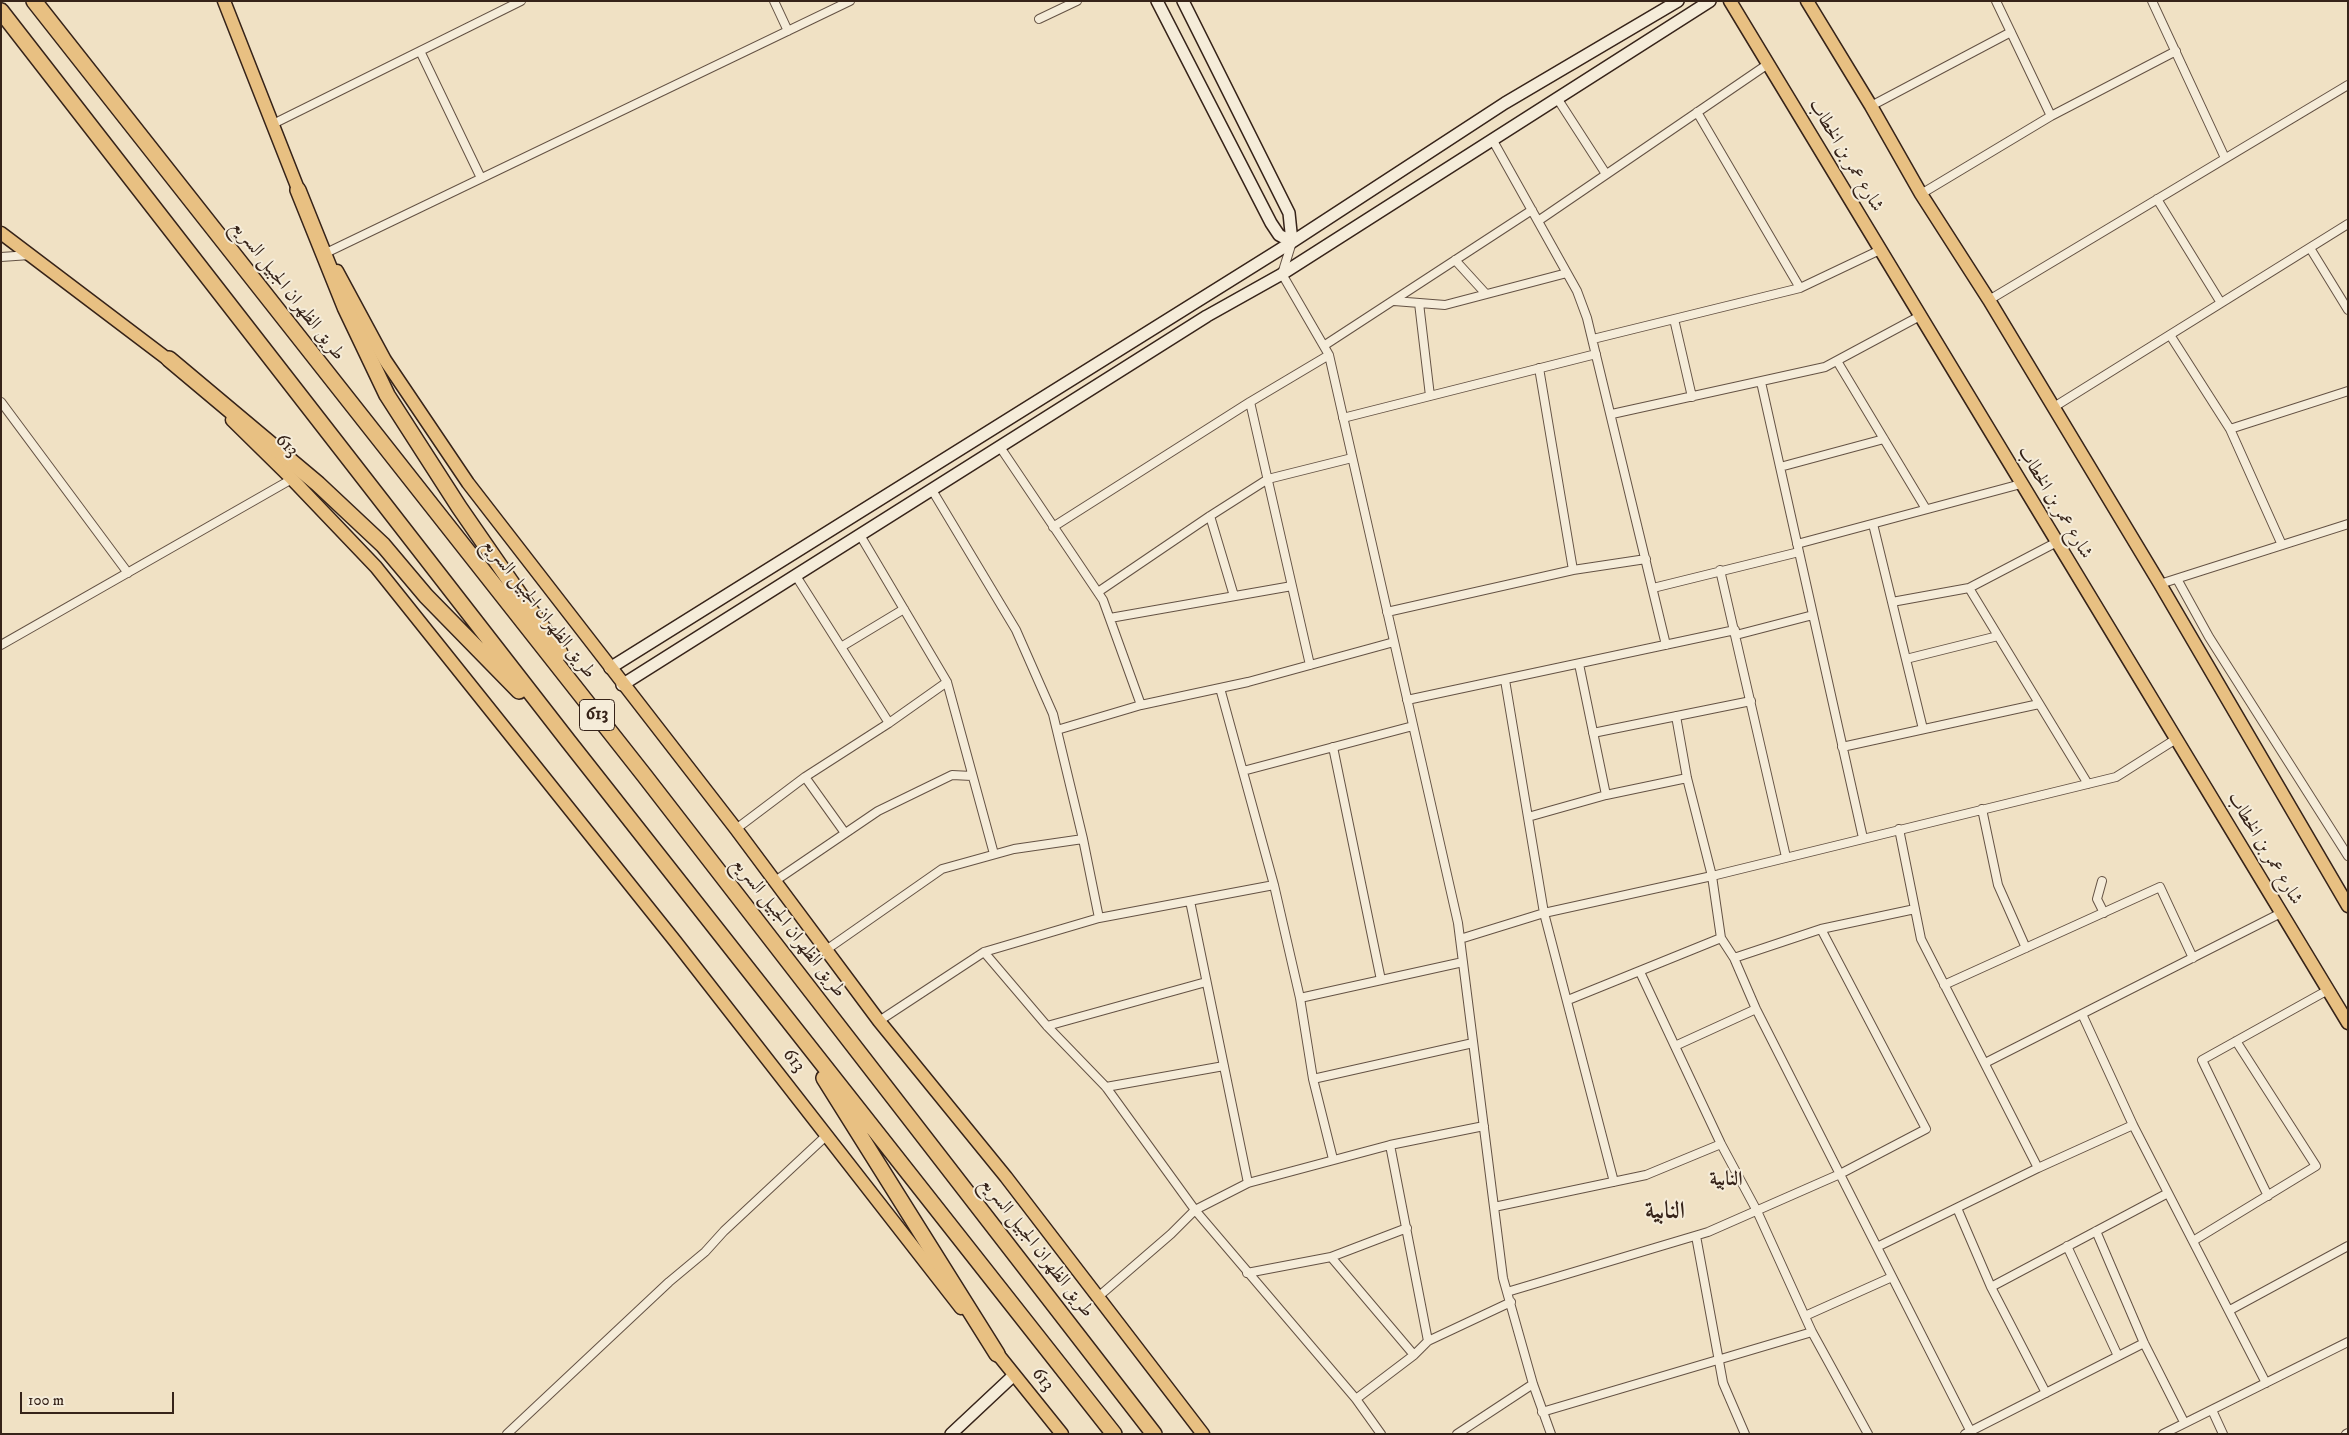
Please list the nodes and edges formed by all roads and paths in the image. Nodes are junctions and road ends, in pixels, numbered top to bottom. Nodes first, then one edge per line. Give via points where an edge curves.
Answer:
1 (34, 1) edge
2 (224, 1) edge
3 (521, 1) edge
4 (774, 1) edge
5 (850, 1) edge
6 (1077, 1) edge
7 (1156, 1) edge
8 (1183, 1) edge
9 (1678, 1) edge
10 (1710, 1) edge
11 (1730, 1) edge
12 (1807, 1) edge
13 (1996, 1) edge
14 (2152, 1) edge
15 (1, 11) edge
16 (1039, 19) dead end
17 (788, 31) junction
18 (2011, 32) junction
19 (2176, 51) junction
20 (420, 52) junction
21 (1768, 64) junction
22 (2348, 85) edge
23 (1557, 98) junction
24 (1871, 106) junction
25 (1697, 112) junction
26 (2051, 116) junction
27 (273, 124) junction
28 (1492, 139) junction
29 (2225, 158) junction
30 (1606, 174) junction
31 (481, 178) junction
32 (298, 190) junction
33 (1921, 194) junction
34 (2157, 199) junction
35 (1532, 210) junction
36 (1538, 221) junction
37 (2348, 224) edge
38 (1, 233) edge
39 (1292, 242) junction
40 (2310, 248) junction
41 (1880, 250) junction
42 (328, 252) junction
43 (32, 255) junction
44 (1, 257) edge
45 (1455, 260) junction
46 (1567, 273) junction
47 (1282, 274) junction
48 (1800, 288) junction
49 (1486, 294) junction
50 (1394, 300) junction
51 (1989, 300) junction
52 (2221, 302) junction
53 (1419, 303) junction
54 (2348, 310) edge
55 (1920, 316) junction
56 (1674, 319) junction
57 (2170, 335) junction
58 (1593, 339) junction
59 (1325, 345) junction
60 (1596, 354) junction
61 (1329, 355) junction
62 (169, 359) junction
63 (1837, 360) junction
64 (1539, 368) junction
65 (1760, 382) junction
66 (2348, 391) edge
67 (1430, 396) junction
68 (1692, 397) junction
69 (1, 402) edge
70 (1250, 402) junction
71 (2054, 407) junction
72 (1612, 414) junction
73 (1343, 418) junction
74 (2230, 429) junction
75 (1884, 439) junction
76 (1000, 447) junction
77 (1352, 458) junction
78 (1780, 467) junction
79 (292, 479) junction
80 (1268, 479) junction
81 (2021, 484) junction
82 (932, 490) junction
83 (1926, 509) junction
84 (1210, 516) junction
85 (1873, 524) junction
86 (2348, 524) edge
87 (1054, 526) junction
88 (860, 535) junction
89 (2057, 542) junction
90 (2282, 545) junction
91 (1798, 548) junction
92 (1646, 559) junction
93 (1573, 570) junction
94 (1720, 570) junction
95 (128, 573) junction
96 (796, 576) junction
97 (2177, 579) junction
98 (748, 583) junction
99 (2160, 584) junction
100 (1292, 586) junction
101 (1653, 588) junction
102 (1969, 588) junction
103 (1098, 592) junction
104 (1234, 596) junction
105 (759, 599) junction
106 (1892, 602) junction
107 (904, 609) junction
108 (1387, 612) junction
109 (1813, 616) junction
110 (1110, 618) junction
111 (1736, 632) junction
112 (1998, 636) junction
113 (1394, 642) junction
114 (1, 645) edge
115 (1666, 645) junction
116 (841, 647) junction
117 (1906, 659) junction
118 (1579, 664) junction
119 (1310, 665) junction
120 (610, 668) junction
121 (1505, 680) junction
122 (947, 682) junction
123 (622, 684) junction
124 (1220, 688) junction
125 (1408, 700) junction
126 (1751, 701) junction
127 (2039, 704) junction
128 (1141, 705) junction
129 (1676, 716) junction
130 (889, 723) junction
131 (1413, 726) junction
132 (1923, 729) junction
133 (1057, 730) junction
134 (1594, 733) junction
135 (2176, 739) junction
136 (569, 742) junction
137 (1333, 747) junction
138 (1842, 747) junction
139 (1243, 771) junction
140 (644, 775) junction
141 (972, 776) junction
142 (805, 777) junction
143 (1687, 778) junction
144 (2088, 784) junction
145 (1606, 795) junction
146 (1982, 809) junction
147 (1528, 817) junction
148 (736, 829) junction
149 (1899, 829) junction
150 (845, 833) junction
151 (1863, 838) junction
152 (1083, 839) junction
153 (994, 854) junction
154 (2348, 856) edge
155 (1786, 857) junction
156 (1712, 876) junction
157 (775, 881) junction
158 (2102, 881) dead end
159 (1274, 885) junction
160 (1190, 901) junction
161 (2348, 906) edge
162 (1915, 909) junction
163 (1544, 913) junction
164 (2104, 913) junction
165 (2281, 913) junction
166 (1099, 918) junction
167 (1821, 929) junction
168 (1722, 938) junction
169 (1460, 939) junction
170 (2026, 948) junction
171 (826, 950) junction
172 (984, 952) junction
173 (1734, 958) junction
174 (2193, 958) junction
175 (1463, 962) junction
176 (1640, 972) junction
177 (1381, 980) junction
178 (1206, 982) junction
179 (1944, 985) junction
180 (2328, 990) junction
181 (1300, 998) junction
182 (1568, 1000) junction
183 (781, 1009) junction
184 (1756, 1010) junction
185 (2082, 1014) junction
186 (879, 1021) junction
187 (2348, 1022) edge
188 (1048, 1026) junction
189 (2236, 1041) junction
190 (1473, 1043) junction
191 (1675, 1046) junction
192 (1985, 1063) junction
193 (1224, 1066) junction
194 (1313, 1079) junction
195 (1106, 1087) junction
196 (2133, 1125) junction
197 (1484, 1126) junction
198 (826, 1135) junction
199 (1721, 1144) junction
200 (1390, 1145) junction
201 (1333, 1159) junction
202 (2038, 1168) junction
203 (1840, 1174) junction
204 (1614, 1182) junction
205 (1248, 1183) junction
206 (2168, 1193) junction
207 (2268, 1196) junction
208 (1494, 1207) junction
209 (1956, 1208) junction
210 (1195, 1210) junction
211 (1757, 1211) junction
212 (1407, 1228) junction
213 (2096, 1231) junction
214 (1696, 1236) junction
215 (2193, 1242) junction
216 (2067, 1246) junction
217 (2348, 1246) edge
218 (1878, 1248) junction
219 (1331, 1257) junction
220 (1247, 1273) junction
221 (1892, 1277) junction
222 (1991, 1287) junction
223 (1508, 1292) junction
224 (1098, 1297) junction
225 (1511, 1302) junction
226 (2230, 1310) junction
227 (1805, 1316) junction
228 (1812, 1332) junction
229 (1428, 1341) junction
230 (2348, 1342) edge
231 (2144, 1343) junction
232 (997, 1354) junction
233 (1414, 1355) junction
234 (2118, 1356) junction
235 (1719, 1361) junction
236 (1106, 1371) junction
237 (1014, 1375) junction
238 (2266, 1383) junction
239 (1533, 1384) junction
240 (2046, 1393) junction
241 (1356, 1399) junction
242 (2212, 1410) junction
243 (1542, 1412) junction
244 (2184, 1422) junction
245 (1969, 1433) edge
246 (507, 1434) edge
247 (951, 1434) edge
248 (1062, 1434) edge
249 (1114, 1434) edge
250 (1154, 1434) edge
251 (1164, 1434) edge
252 (1203, 1434) edge
253 (1381, 1434) edge
254 (1457, 1434) edge
255 (1551, 1434) edge
256 (1744, 1434) edge
257 (1868, 1434) edge
258 (2163, 1434) edge
259 (2223, 1434) edge

1 - 140 highway, طريق الظهران الجبيل السريع / 613
2 - 27 main road
3 - 20 street
4 - 17 street
5 - 17 street
6 - 16 street
7 - 39 street via 1270,223 1279,235
8 - 39 street via 1288,212
9 - 39 street via 1505,103
10 - 23 street
11 - 21 main road, شارع عمر بن الخطاب
12 - 24 main road
13 - 18 street
14 - 19 street
15 - 136 highway, 613
17 - 31 street
18 - 24 street
18 - 26 street
19 - 26 street
19 - 29 street
20 - 27 street
20 - 31 street
21 - 25 street
21 - 41 main road, شارع عمر بن الخطاب
22 - 29 street
23 - 28 street
23 - 30 street
24 - 33 main road
25 - 30 street
25 - 48 street
26 - 33 street
27 - 32 main road
28 - 35 street
28 - 47 street
29 - 34 street
30 - 36 street
31 - 42 street
32 - 42 main road
32 - 140 highway via 345,307 387,396 458,507
33 - 51 main road
34 - 51 street
34 - 52 street
35 - 36 street
35 - 45 street
36 - 46 street
37 - 40 street
38 - 43 main road, 613
39 - 47 street
39 - 98 street
40 - 52 street
40 - 54 street
41 - 48 street
41 - 55 main road, شارع عمر بن الخطاب
42 - 120 main road via 355,308 425,421 468,483
43 - 44 street
43 - 62 main road, 613
45 - 49 street
45 - 50 street
46 - 49 street
46 - 58 street via 1577,291
47 - 59 street
47 - 76 street via 1208,316
48 - 56 street
49 - 53 street via 1446,305
50 - 53 street
50 - 59 street
51 - 71 main road
52 - 57 street
53 - 67 street
55 - 63 street
55 - 81 main road, شارع عمر بن الخطاب
56 - 58 street
56 - 68 street
57 - 71 street
57 - 74 street
58 - 60 street
59 - 61 street
60 - 64 street
60 - 72 street
61 - 70 street
61 - 73 street
62 - 79 main road, 613
62 - 136 highway via 318,484 383,545 426,596
63 - 65 street via 1825,367
63 - 75 street
64 - 67 street
64 - 93 street
65 - 68 street
65 - 78 street
66 - 74 street
67 - 73 street
68 - 72 street
69 - 95 street
70 - 80 street
70 - 87 street
71 - 99 main road
72 - 92 street
73 - 77 street
74 - 90 street
75 - 78 street
75 - 83 street
76 - 82 street
76 - 87 street
77 - 80 street
77 - 108 street
78 - 91 street
79 - 95 street
79 - 198 main road, 613 via 376,567
80 - 84 street
80 - 100 street
81 - 83 street
81 - 89 main road, شارع عمر بن الخطاب
82 - 88 street
82 - 133 street via 1016,630
83 - 85 street
84 - 103 street
84 - 104 street
85 - 91 street
85 - 106 street
86 - 90 street
87 - 103 street
88 - 96 street
88 - 107 street
89 - 102 street
89 - 135 main road, شارع عمر بن الخطاب
90 - 97 street
91 - 94 street
91 - 109 street
92 - 93 street
92 - 101 street
93 - 108 street
94 - 101 street
94 - 111 street
95 - 114 street
96 - 105 street
96 - 116 street
97 - 99 street
97 - 154 street via 2209,637
98 - 105 street
98 - 120 street
99 - 161 main road
100 - 104 street
100 - 119 street
101 - 115 street
102 - 106 street
102 - 112 street
103 - 110 street
104 - 110 street
105 - 123 street
106 - 117 street
107 - 116 street
107 - 122 street
108 - 113 street
109 - 111 street
109 - 138 street
110 - 128 street
111 - 115 street
111 - 126 street
112 - 117 street
112 - 127 street
113 - 119 street
113 - 125 street
115 - 118 street
116 - 130 street
117 - 132 street
118 - 121 street
118 - 134 street
119 - 124 street
120 - 123 main road
121 - 125 street
121 - 147 street
122 - 130 street
122 - 141 street
123 - 148 main road
124 - 128 street
124 - 139 street
125 - 131 street
126 - 129 street
126 - 155 street
127 - 132 street
127 - 144 street
128 - 133 street
129 - 134 street
129 - 143 street
130 - 142 street
131 - 137 street
131 - 169 street
132 - 138 street
133 - 152 street
134 - 145 street
135 - 144 street via 2116,778
135 - 165 main road, شارع عمر بن الخطاب
136 - 183 highway, 613
137 - 139 street
137 - 177 street
138 - 151 street
139 - 159 street
140 - 236 highway, طريق الظهران الجبيل السريع / 613
141 - 150 street via 952,775 878,810
141 - 153 street
142 - 148 street
142 - 150 street
143 - 145 street
143 - 156 street
144 - 146 street
145 - 147 street
146 - 149 street
146 - 170 street via 1998,885
147 - 163 street
148 - 157 main road
149 - 151 street
149 - 162 street
150 - 157 street
151 - 155 street
152 - 153 street
152 - 166 street
153 - 171 street via 942,869
155 - 156 street
156 - 163 street
156 - 168 street
157 - 171 main road
158 - 164 street via 2097,898
159 - 160 street
159 - 181 street
160 - 166 street
160 - 178 street
162 - 167 street
162 - 179 street via 1921,939
163 - 169 street
163 - 182 street
164 - 170 street
164 - 174 street via 2160,887
165 - 174 street
165 - 180 main road, شارع عمر بن الخطاب
166 - 172 street
167 - 173 street
167 - 203 street via 1926,1129
168 - 173 street
168 - 176 street
169 - 175 street
170 - 179 street
171 - 186 main road
172 - 186 street
172 - 188 street
173 - 184 street
174 - 185 street
175 - 177 street
175 - 190 street
176 - 182 street
176 - 191 street
177 - 181 street
178 - 188 street
178 - 193 street
179 - 192 street
180 - 187 main road, شارع عمر بن الخطاب
180 - 189 street
181 - 194 street
182 - 204 street
183 - 232 highway
183 - 249 highway, 613
184 - 191 street
184 - 203 street
185 - 192 street
185 - 196 street
186 - 224 main road via 1006,1177
188 - 195 street
189 - 207 street via 2202,1060
189 - 207 street via 2316,1166
190 - 194 street
190 - 197 street
191 - 199 street
192 - 202 street
193 - 195 street
193 - 205 street
194 - 201 street
195 - 210 street
196 - 202 street
196 - 206 street
197 - 200 street
197 - 208 street
198 - 232 main road, 613
198 - 246 street via 705,1252
199 - 204 street via 1646,1175
199 - 211 street
200 - 201 street
200 - 212 street
201 - 205 street
202 - 209 street
203 - 211 street
203 - 218 street
204 - 208 street
205 - 210 street
206 - 213 street
206 - 215 street
207 - 215 street
208 - 223 street via 1503,1278
209 - 218 street
209 - 222 street
210 - 220 street
210 - 224 street
211 - 214 street
211 - 227 street
212 - 219 street
212 - 229 street
213 - 216 street
213 - 231 street
214 - 223 street
214 - 235 street
215 - 226 street
216 - 222 street
216 - 234 street
217 - 226 street
218 - 221 street
219 - 220 street
219 - 233 street
220 - 241 street
221 - 227 street
221 - 245 street
222 - 240 street
223 - 225 street
224 - 252 main road
225 - 229 street
225 - 239 street
226 - 238 street
227 - 228 street
228 - 235 street
228 - 257 street
229 - 233 street
230 - 238 street
231 - 234 street
231 - 244 street
232 - 237 main road, 613
233 - 241 street
234 - 240 street
235 - 243 street
235 - 256 street
236 - 250 highway, طريق الظهران الجبيل السريع / 613
236 - 251 highway
237 - 247 street
237 - 248 main road, 613
238 - 242 street
239 - 243 street
239 - 254 street
240 - 245 street
241 - 253 street
242 - 244 street
242 - 259 street
243 - 255 street
244 - 258 street

